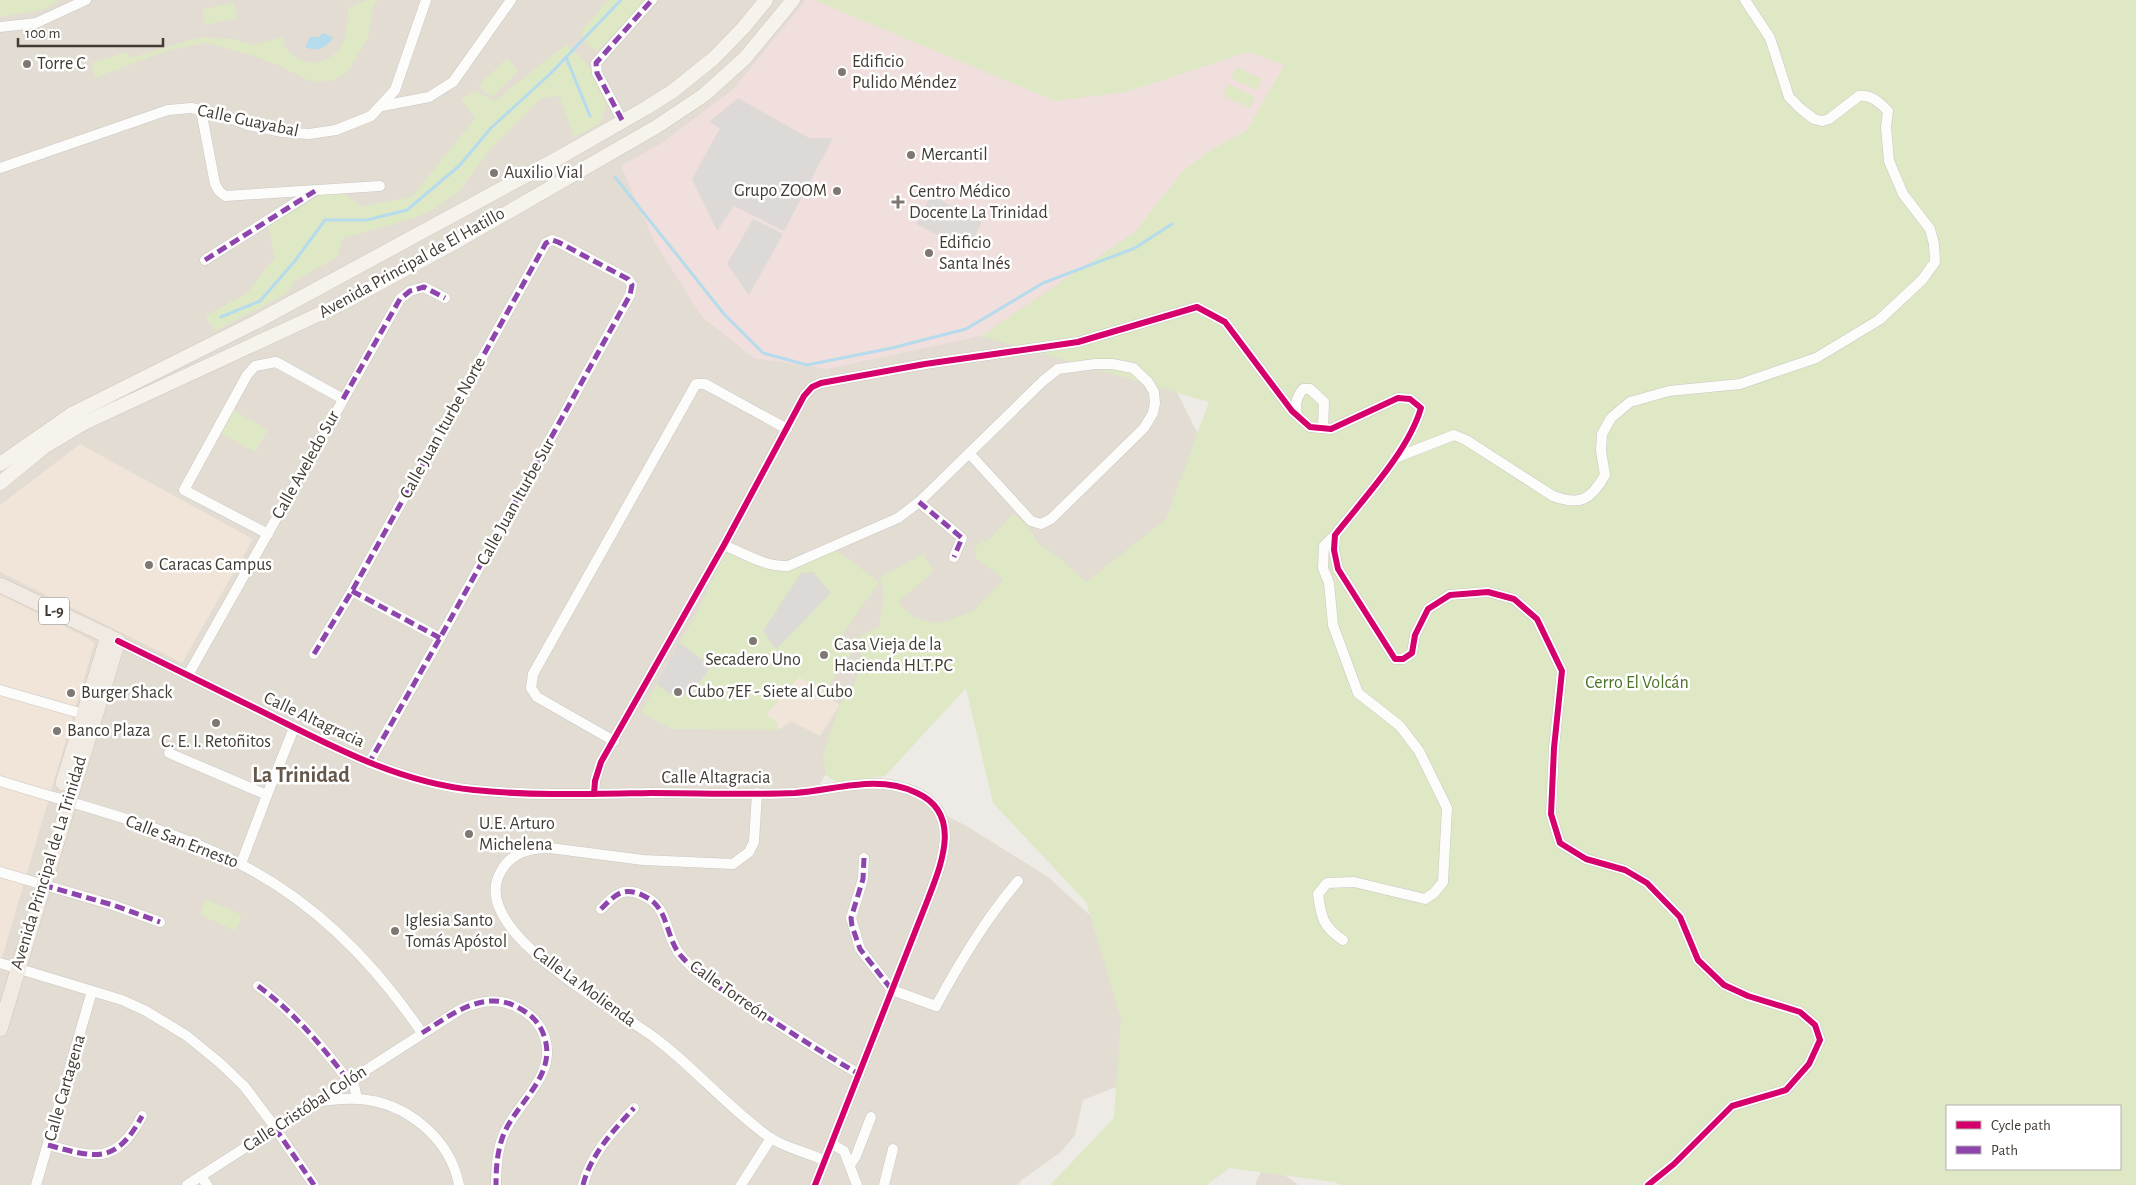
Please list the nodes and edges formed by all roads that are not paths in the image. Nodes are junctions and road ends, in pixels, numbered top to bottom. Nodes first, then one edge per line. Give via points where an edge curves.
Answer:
1 (86, 0) edge
2 (426, 0) edge
3 (511, 0) edge
4 (652, 0) edge
5 (766, 0) edge
6 (793, 0) edge
7 (1745, 0) edge
8 (0, 28) edge
9 (382, 106) junction
10 (201, 110) junction
11 (624, 120) junction
12 (0, 168) edge
13 (380, 186) dead end
14 (316, 190) junction
15 (589, 258) joint
16 (205, 260) dead end
17 (445, 298) dead end
18 (343, 399) junction
19 (1297, 415) junction
20 (1323, 428) junction
21 (787, 429) junction
22 (969, 453) junction
23 (1395, 458) junction
24 (0, 464) edge
25 (0, 482) edge
26 (919, 502) junction
27 (268, 534) junction
28 (1335, 535) junction
29 (724, 545) junction
30 (954, 557) dead end
31 (0, 585) edge
32 (352, 591) junction
33 (440, 638) junction
34 (113, 639) junction
35 (314, 654) dead end
36 (188, 675) junction
37 (0, 690) edge
38 (88, 716) junction
39 (294, 728) junction
40 (614, 741) junction
41 (168, 753) dead end
42 (369, 762) junction
43 (0, 781) edge
44 (757, 793) junction
45 (594, 794) junction
46 (267, 795) junction
47 (63, 801) junction
48 (864, 858) dead end
49 (241, 864) junction
50 (0, 872) edge
51 (1018, 881) dead end
52 (38, 883) junction
53 (601, 909) dead end
54 (160, 922) dead end
55 (1343, 940) dead end
56 (8, 966) edge
57 (258, 986) dead end
58 (892, 990) junction
59 (92, 991) junction
60 (0, 993) edge
61 (0, 1029) edge
62 (422, 1033) junction
63 (859, 1074) junction
64 (348, 1080) junction
65 (354, 1099) junction
66 (319, 1101) junction
67 (634, 1108) dead end
68 (142, 1116) dead end
69 (871, 1117) dead end
70 (275, 1128) junction
71 (771, 1138) junction
72 (832, 1144) junction
73 (48, 1145) junction
74 (893, 1149) dead end
75 (825, 1161) junction
76 (850, 1165) junction
77 (204, 1181) edge
78 (36, 1185) edge
79 (187, 1185) edge
80 (314, 1185) edge
81 (460, 1185) edge
82 (496, 1185) edge
83 (583, 1185) edge
84 (741, 1185) edge
85 (815, 1185) edge
86 (857, 1185) edge
87 (884, 1185) edge
88 (1648, 1185) edge

1 - 8 street via 36,23
2 - 9 street, Calle Guayabal via 396,90
3 - 9 street via 453,82 429,97
4 - 11 street via 596,63
5 - 11 main road, Avenida Principal de El Hatillo via 744,27 695,75
6 - 25 main road, Avenida Principal de El Hatillo via 745,58 704,95 656,127 339,305 84,423 44,447
7 - 23 street via 1770,38 1789,97 1814,119 1829,119 1864,95 1888,110 1889,161 1903,194 1930,229 1934,244 1935,262 1922,280 1880,320 1816,358 1740,384 1669,391 1630,402 1611,418 1602,434 1605,476 1597,490 1583,499 1569,502 1553,496 1454,435
9 - 10 street, Calle Guayabal via 372,116 336,130 309,134 248,125
10 - 12 street, Calle Guayabal via 168,110
10 - 14 street via 215,184 225,196
11 - 24 main road, Avenida Principal de El Hatillo via 256,322 72,414
13 - 14 street
14 - 16 street
15 - 32 street, Calle Juan Iturbe Norte via 552,240 546,242
15 - 33 street, Calle Juan Iturbe Sur via 628,279 632,286 630,295
17 - 18 street, Calle Aveledo Sur via 424,287 410,291 400,299
18 - 27 street, Calle Aveledo Sur
18 - 27 street via 276,362 255,366 247,375 184,490
19 - 20 street via 1310,427
19 - 20 street via 1295,405 1298,396 1303,389 1310,390 1324,402
19 - 21 street via 1225,322 1197,307 1078,342 821,383 804,396
20 - 23 street via 1331,429 1398,398 1410,399 1421,408 1416,424
21 - 29 street
21 - 40 street via 705,384 696,384 533,674 530,688 537,697
22 - 22 street via 1058,369 1122,364 1141,374 1154,392 1153,413 1144,428 1051,520 1041,524 1031,522
22 - 26 street
23 - 28 street
26 - 29 street via 884,525 788,566 768,564
26 - 30 street via 962,538
27 - 36 street, Calle Aveledo Sur
28 - 55 street via 1324,546 1324,568 1329,583 1333,625 1351,676 1358,693 1400,726 1419,751 1447,808 1443,882 1434,893 1425,898 1354,882 1327,883 1318,894 1320,912 1329,931
28 - 88 street via 1338,569 1395,659 1403,659 1412,653 1428,609 1450,595 1488,592 1514,599 1536,619 1562,671 1551,814 1560,843 1586,859 1624,870 1646,883 1680,917 1698,960 1724,985 1800,1012 1816,1025 1820,1040 1809,1064 1786,1090 1732,1106 1674,1164
29 - 40 street
31 - 34 main road, L-9
32 - 33 street
32 - 35 street, Calle Juan Iturbe Norte
33 - 42 street, Calle Juan Iturbe Sur
34 - 36 street, Calle Altagracia
34 - 38 main road, Avenida Principal de La Trinidad
36 - 39 street, Calle Altagracia
37 - 38 street
38 - 47 main road, Avenida Principal de La Trinidad
39 - 42 street, Calle Altagracia
39 - 46 street
40 - 45 street via 601,762
41 - 46 street
42 - 45 street, Calle Altagracia via 388,771 473,790
43 - 47 street, Calle San Ernesto
44 - 45 street, Calle Altagracia
44 - 58 street, Calle Altagracia via 797,793 859,784 890,784 919,794 937,809 944,828 944,853
44 - 71 street, Calle La Molienda via 754,842 750,852 733,864 644,860 536,848 525,850 507,861 494,886 503,917 537,956 656,1039
46 - 49 street
47 - 49 street, Calle San Ernesto via 174,835
47 - 52 main road, Avenida Principal de La Trinidad
48 - 58 street via 863,879 851,918 852,926 860,949
49 - 62 street, Calle San Ernesto via 330,926 398,998
50 - 52 street
51 - 58 street via 979,931 936,1006
52 - 54 street
52 - 56 main road, Avenida Principal de La Trinidad
53 - 63 street, Calle Torreón via 616,894 626,890 646,896 660,910 681,957 694,968 732,996
56 - 59 street
56 - 60 main road, Avenida Principal de La Trinidad
56 - 61 main road, Avenida Principal de La Trinidad
57 - 64 street via 281,1002 307,1028
58 - 63 street, Calle Altagracia
59 - 70 street via 146,1011 196,1043 236,1078
59 - 73 street, Calle Cartagena
62 - 64 street, Calle Cristóbal Colón
62 - 82 street, Calle Cristóbal Colón via 461,1009 488,1001 515,1005 530,1014 541,1027 547,1043 546,1063 503,1136 497,1159
63 - 72 street, Calle Altagracia
64 - 65 street via 354,1085
64 - 66 street, Calle Cristóbal Colón
65 - 66 street
65 - 81 street via 391,1106 420,1122 441,1142
66 - 70 street, Calle Cristóbal Colón
67 - 83 street via 601,1146
68 - 73 street via 127,1140 109,1152 86,1155
69 - 76 street
70 - 77 street, Calle Cristóbal Colón
70 - 80 street
71 - 75 street, Calle La Molienda
71 - 84 street
72 - 75 street, Calle Altagracia
72 - 76 street via 844,1151
73 - 78 street, Calle Cartagena
74 - 87 street
75 - 85 street, Calle Altagracia
76 - 86 street
77 - 79 street, Calle Cristóbal Colón

